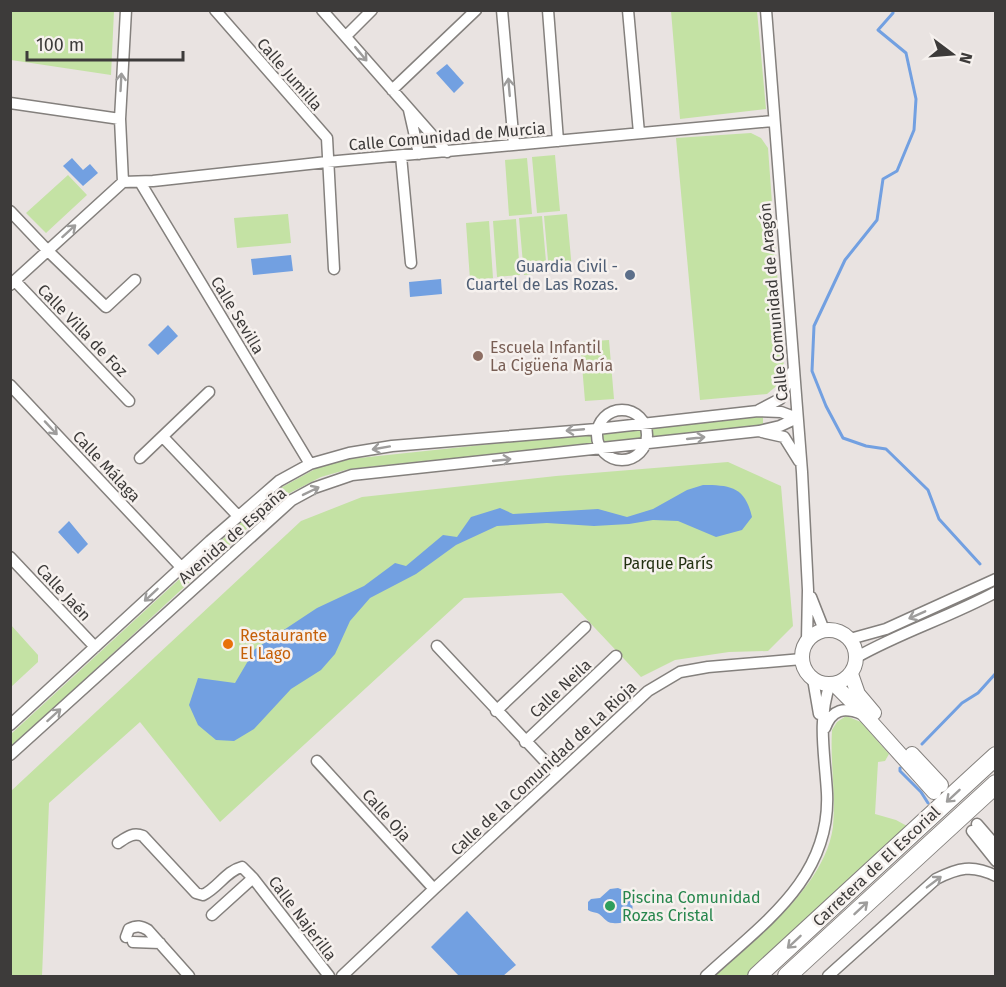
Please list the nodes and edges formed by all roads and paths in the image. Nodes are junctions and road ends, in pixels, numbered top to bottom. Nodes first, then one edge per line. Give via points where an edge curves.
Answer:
1 (126, 10) edge
2 (214, 10) edge
3 (322, 10) edge
4 (372, 10) edge
5 (476, 10) edge
6 (502, 10) edge
7 (548, 10) edge
8 (628, 10) edge
9 (766, 10) edge
10 (346, 36) junction
11 (392, 90) junction
12 (10, 103) edge
13 (408, 109) junction
14 (120, 118) junction
15 (773, 121) junction
16 (639, 133) junction
17 (558, 141) junction
18 (514, 145) junction
19 (447, 152) junction
20 (419, 154) junction
21 (401, 156) junction
22 (327, 162) junction
23 (123, 182) junction
24 (140, 182) junction
25 (10, 211) edge
26 (48, 251) junction
27 (411, 263) dead end
28 (334, 270) dead end
29 (135, 280) dead end
30 (13, 283) edge
31 (794, 369) junction
32 (10, 385) edge
33 (209, 392) dead end
34 (129, 401) dead end
35 (758, 411) junction
36 (797, 418) junction
37 (644, 423) junction
38 (597, 429) junction
39 (759, 431) junction
40 (163, 437) junction
41 (646, 443) junction
42 (600, 448) junction
43 (141, 458) dead end
44 (801, 463) junction
45 (310, 464) junction
46 (238, 516) junction
47 (10, 557) edge
48 (181, 567) junction
49 (996, 579) edge
50 (808, 590) junction
51 (996, 592) edge
52 (585, 627) dead end
53 (824, 630) junction
54 (850, 639) junction
55 (807, 640) junction
56 (437, 646) dead end
57 (95, 647) junction
58 (616, 657) dead end
59 (857, 657) junction
60 (802, 659) junction
61 (851, 674) junction
62 (813, 679) junction
63 (832, 684) junction
64 (496, 711) junction
65 (864, 714) junction
66 (10, 725) edge
67 (823, 734) junction
68 (525, 742) junction
69 (10, 755) edge
70 (996, 756) edge
71 (317, 761) dead end
72 (557, 774) junction
73 (996, 784) edge
74 (996, 789) edge
75 (118, 843) dead end
76 (996, 846) edge
77 (925, 849) junction
78 (996, 861) edge
79 (996, 876) edge
80 (253, 878) junction
81 (434, 889) junction
82 (212, 915) dead end
83 (160, 943) junction
84 (189, 976) edge
85 (328, 976) edge
86 (342, 976) edge
87 (706, 976) edge
88 (757, 976) edge
89 (787, 976) edge
90 (828, 976) edge

14 -> 1 street
2 - 22 street, Calle Jumilla via 327,138
3 - 10 street
4 - 10 street
5 - 11 street
18 -> 6 street
7 - 17 street
8 - 16 street
9 - 15 street, Calle Comunidad de Aragón
10 -> 11 street
11 - 13 street
12 - 14 street
13 - 19 street
13 - 20 street
14 - 23 street
15 - 16 street, Calle Comunidad de Murcia
15 - 31 street, Calle Comunidad de Aragón
16 - 17 street, Calle Comunidad de Murcia
17 - 18 street, Calle Comunidad de Murcia
18 - 19 street, Calle Comunidad de Murcia
19 - 20 street, Calle Comunidad de Murcia
20 - 21 street, Calle Comunidad de Murcia
21 - 22 street, Calle Comunidad de Murcia
21 - 27 street
22 - 24 street, Calle Comunidad de Murcia
22 - 28 street, Calle Jumilla
23 - 24 street, Calle Comunidad de Murcia
26 -> 23 street
24 - 45 street, Calle Sevilla
25 - 26 street
26 - 29 street via 106,307
26 - 30 street
30 - 34 street, Calle Villa de Foz
31 - 35 street, Avenida de España via 780,399
31 - 36 street, Calle Comunidad de Aragón
32 -> 48 street, Calle Málaga
33 - 40 street
35 - 36 street, Avenida de España via 781,412
35 - 37 street, Avenida de España
36 - 39 street, Avenida de España
36 - 44 street, Calle Comunidad de Aragón
37 - 38 street, Avenida de España
37 - 38 street via 631,411 622,410 611,412
37 - 41 street
38 - 42 street
38 -> 45 street, Avenida de España via 392,446
41 -> 39 street, Avenida de España
39 - 44 street, Avenida de España via 784,437
40 - 43 street
40 - 46 street
41 - 42 street, Avenida de España
69 -> 42 street, Avenida de España via 292,500 352,475
44 - 50 street, Calle Comunidad de Aragón
45 - 46 street, Avenida de España via 279,481
46 - 48 street, Avenida de España
47 - 57 street, Calle Jaén
48 -> 57 street, Avenida de España
49 -> 54 street via 886,628
50 - 53 street, Calle Comunidad de Aragón
50 - 55 street, Calle Comunidad de Aragón
51 - 59 street
52 - 64 street, Calle Neila
53 - 54 street via 838,631
53 - 55 street
54 - 59 street
55 - 60 street
56 - 64 street, Calle Neila
57 - 66 street, Avenida de España
58 - 68 street, Calle Neila
59 - 61 street
60 - 62 street
60 - 72 street, Calle de la Comunidad de La Rioja via 680,672 648,691
61 - 63 street
61 - 65 street via 858,694 938,789
62 - 63 street
62 - 67 street
63 - 65 street
63 - 67 street via 824,702
64 - 68 street, Calle Neila
65 - 67 street via 840,710 831,714
67 - 87 street via 826,824 810,870 796,891
68 - 72 street, Calle Neila
70 -> 88 highway, Carretera de El Escorial
71 - 81 street, Calle Oja
72 - 81 street, Calle de la Comunidad de La Rioja
73 - 77 highway, Carretera de El Escorial
74 - 77 highway
75 - 80 street, Calle Najerilla via 129,836 143,836 196,893 203,895 234,869 242,867
76 - 78 street via 975,828
89 -> 77 highway, Carretera de El Escorial
90 -> 79 street via 936,879 956,869 970,868
80 - 82 street, Calle Najerilla
80 - 85 street, Calle Najerilla
81 - 86 street, Calle de la Comunidad de La Rioja
83 - 83 street via 142,927 129,929 129,940
83 - 84 street

